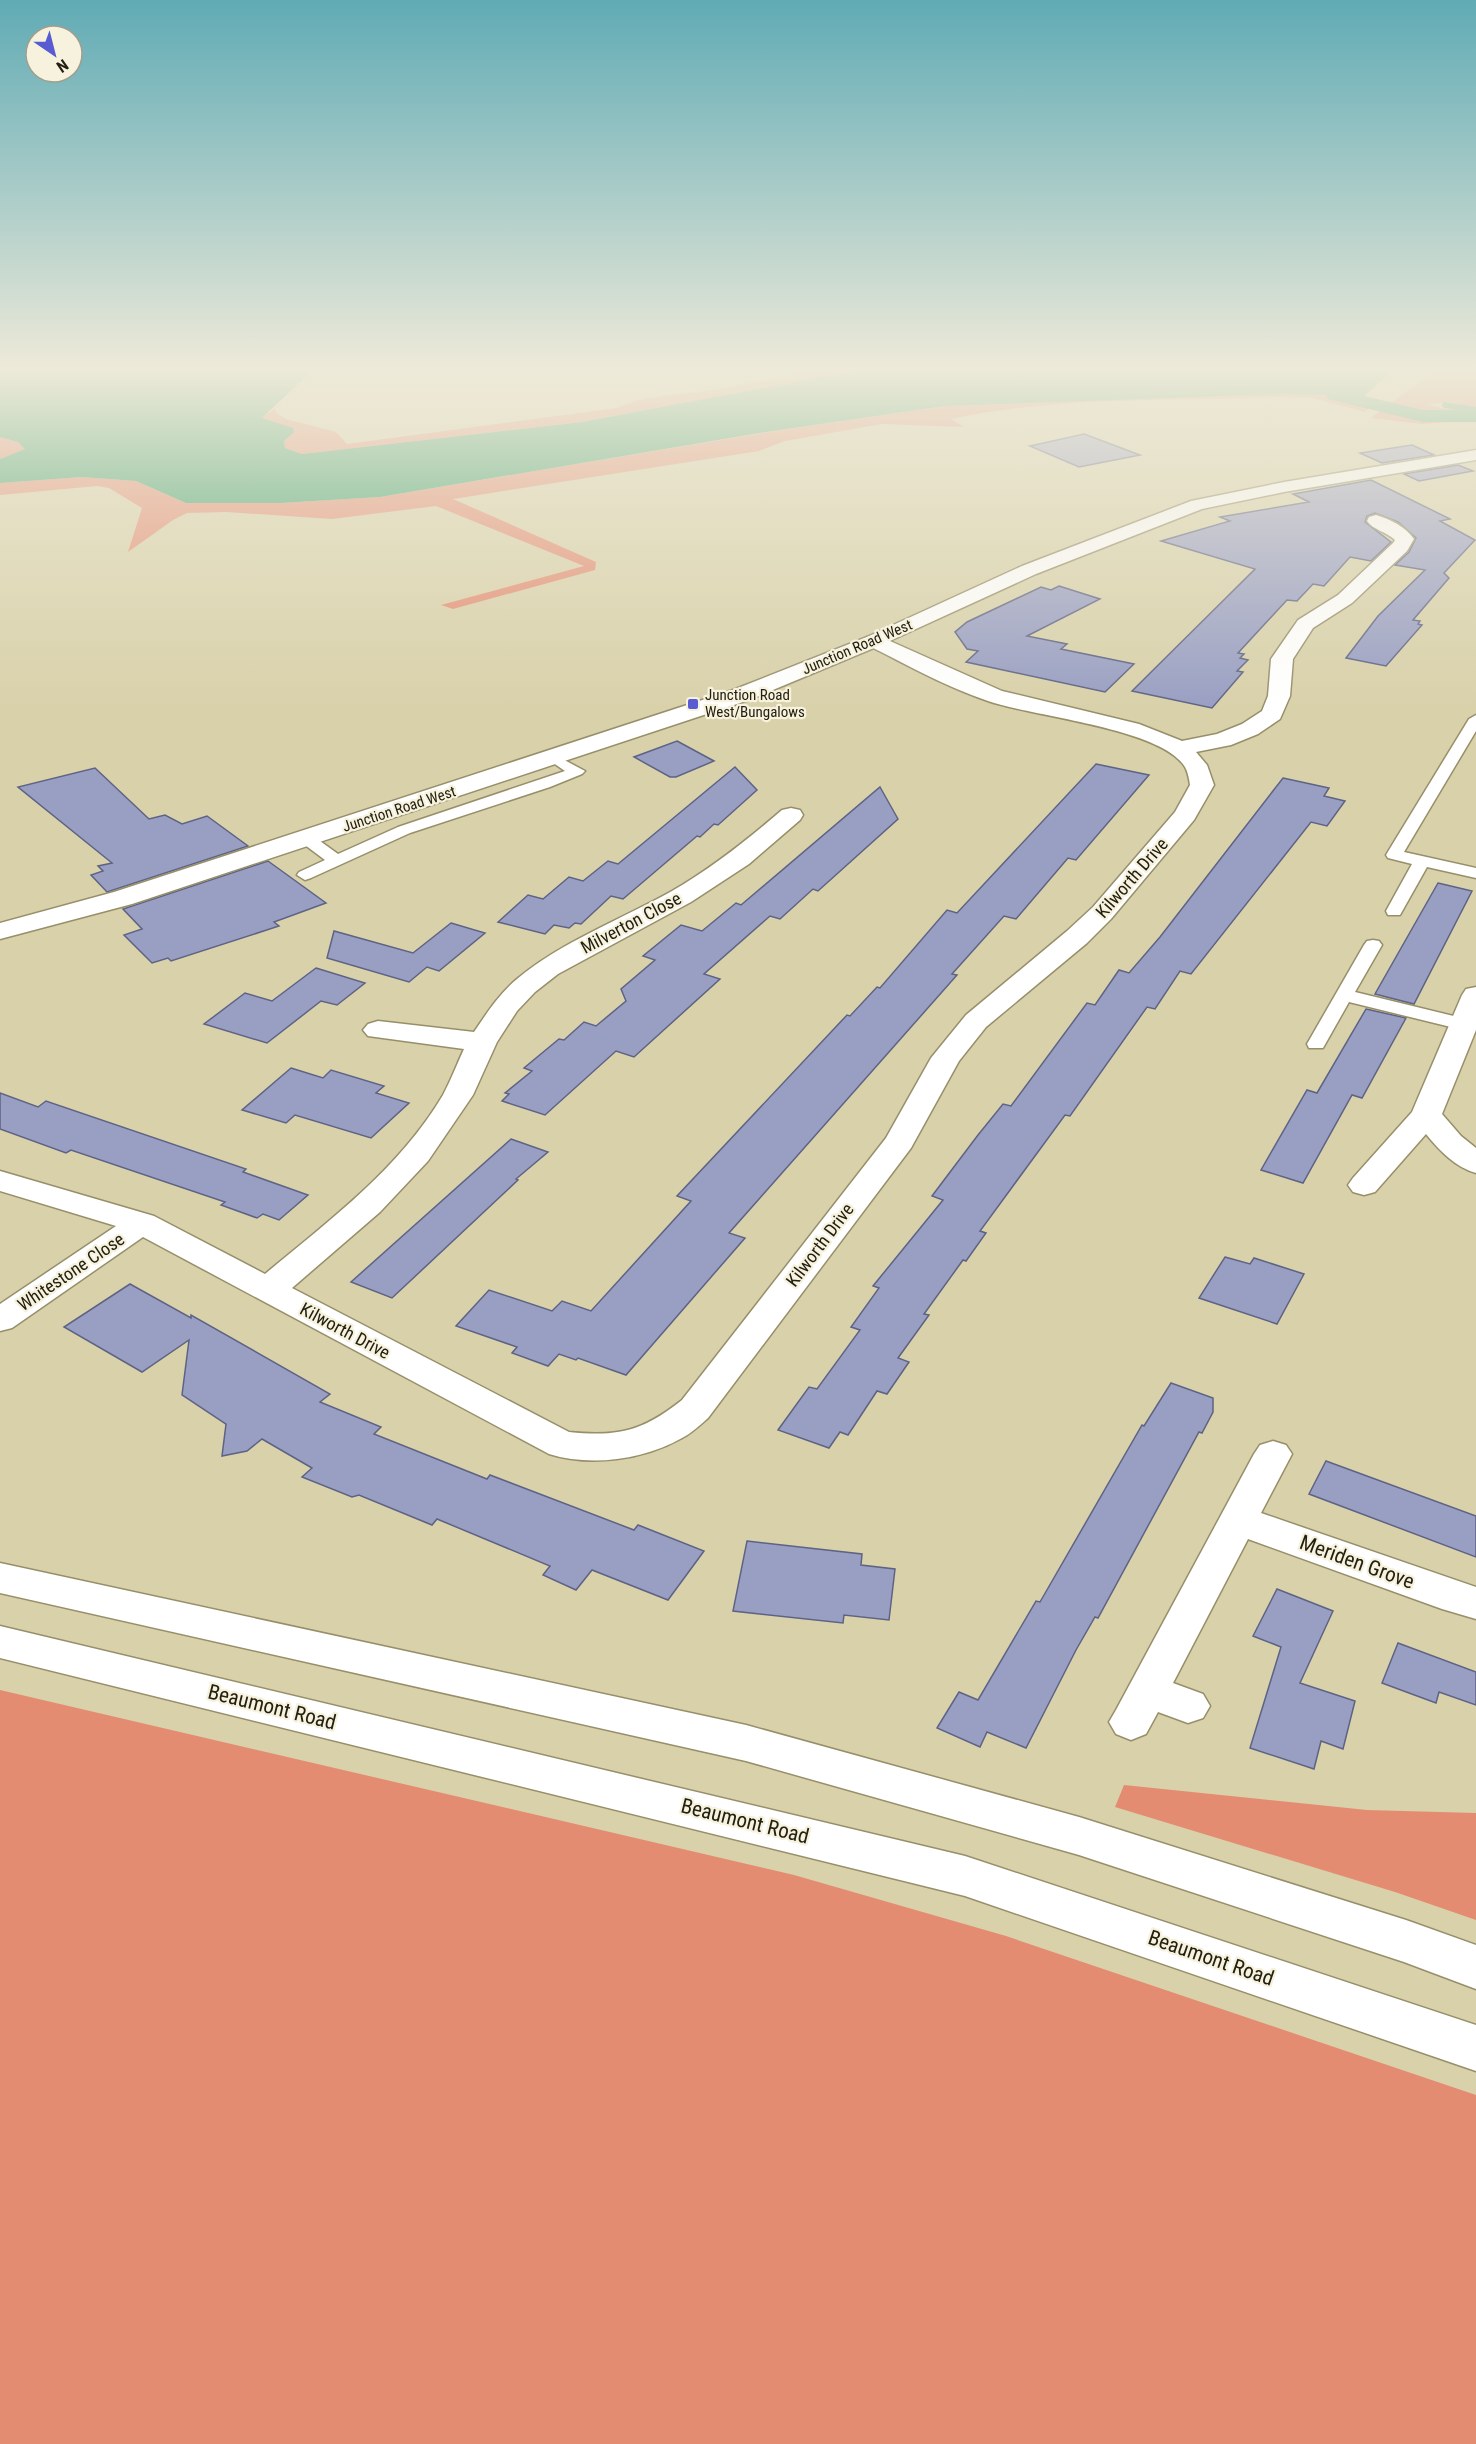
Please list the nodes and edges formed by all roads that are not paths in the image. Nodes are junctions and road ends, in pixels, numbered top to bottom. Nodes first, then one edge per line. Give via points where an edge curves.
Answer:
1 (1322, 481) edge
2 (1376, 521) dead end
3 (874, 641) junction
4 (1476, 719) edge
5 (1178, 748) junction
6 (553, 758) junction
7 (792, 815) dead end
8 (307, 840) junction
9 (338, 861) junction
10 (1422, 861) junction
11 (1476, 873) edge
12 (305, 875) dead end
13 (1394, 911) dead end
14 (0, 931) edge
15 (1373, 945) dead end
16 (1344, 995) junction
17 (1476, 995) edge
18 (1463, 1024) junction
19 (378, 1030) dead end
20 (482, 1042) junction
21 (1316, 1044) dead end
22 (1426, 1115) junction
23 (1476, 1162) edge
24 (0, 1181) edge
25 (1364, 1185) dead end
26 (142, 1223) junction
27 (268, 1290) junction
28 (0, 1320) edge
29 (1273, 1454) dead end
30 (1238, 1520) junction
31 (0, 1578) edge
32 (1476, 1603) edge
33 (0, 1642) edge
34 (1188, 1706) dead end
35 (1476, 1967) edge
36 (1476, 2048) edge

1 - 3 main road, Junction Road West via 1197,505 1029,570
2 - 5 main road via 1405,539 1345,599 1305,624 1282,659 1280,696 1272,714 1223,740
3 - 5 main road, Kilworth Drive via 994,696 1124,726
3 - 6 main road, Junction Road West via 741,695
4 - 10 lane via 1394,855
5 - 27 main road, Kilworth Drive via 1194,763 1202,785 1185,815 1102,914 975,1021 946,1058 900,1141 695,1409 669,1429 633,1443 595,1449 562,1445
6 - 8 main road, Junction Road West
6 - 9 lane via 577,771 404,830
7 - 20 main road, Milverton Close via 740,859 682,896 548,968 512,999
8 - 9 lane
8 - 14 main road, Junction Road West via 123,898
9 - 12 lane
10 - 11 lane
10 - 13 lane
15 - 16 lane
16 - 18 lane
16 - 21 lane
17 - 18 main road
18 - 22 main road
19 - 20 main road
20 - 27 main road, Milverton Close via 458,1095 417,1154 368,1205
22 - 23 main road via 1450,1143
22 - 25 main road
24 - 26 main road, Kilworth Drive
26 - 27 main road, Kilworth Drive
26 - 28 main road, Whitestone Close
29 - 30 main road
30 - 32 main road, Meriden Grove
30 - 34 main road via 1139,1706
31 - 35 main road via 746,1743 1079,1836
33 - 36 main road, Beaumont Road via 965,1876

